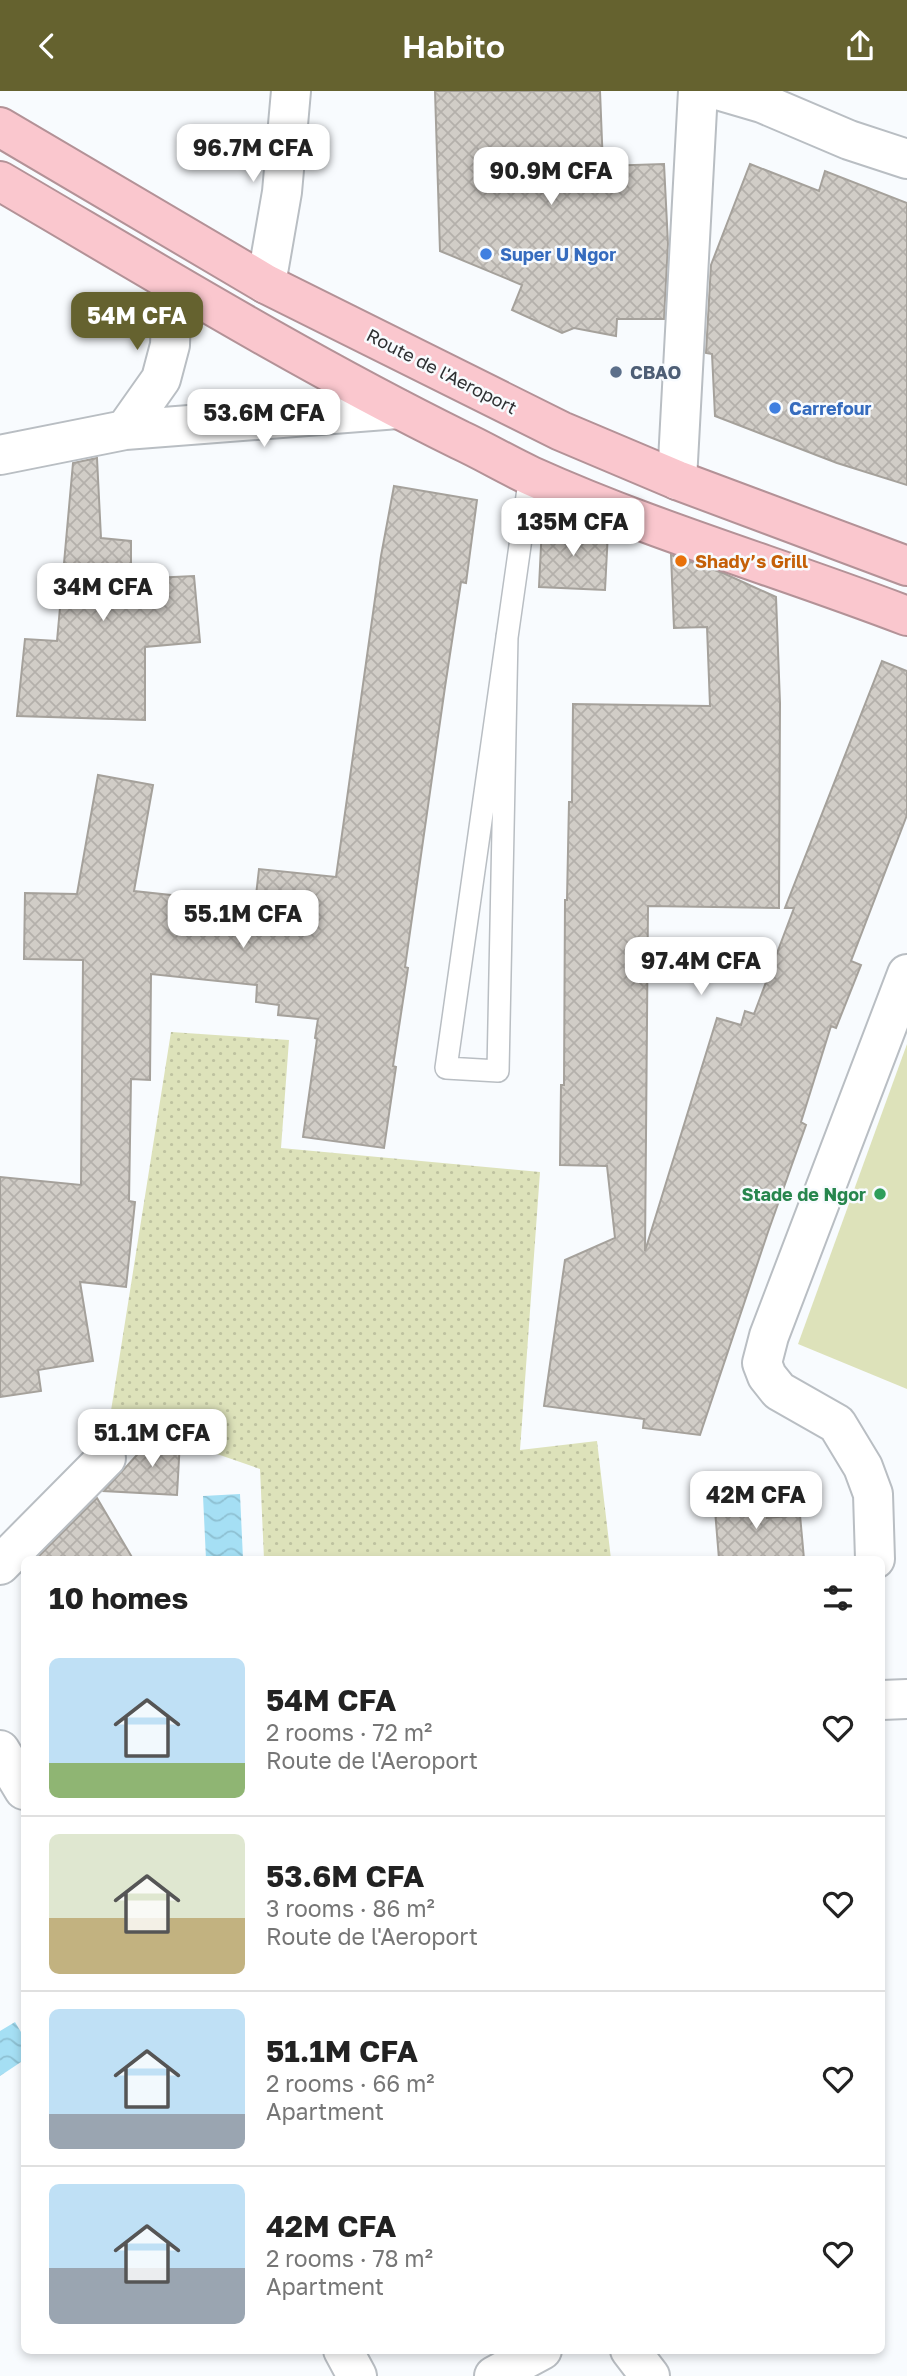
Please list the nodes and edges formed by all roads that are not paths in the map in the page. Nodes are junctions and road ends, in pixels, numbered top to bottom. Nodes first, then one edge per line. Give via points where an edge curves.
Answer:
1 (291, 91) edge
2 (698, 91) edge
3 (720, 91) edge
4 (0, 127) edge
5 (907, 159) edge
6 (0, 181) edge
7 (172, 283) junction
8 (266, 283) junction
9 (398, 409) junction
10 (125, 430) junction
11 (0, 455) edge
12 (530, 475) junction
13 (677, 480) junction
14 (907, 566) edge
15 (907, 616) edge
16 (507, 636) junction
17 (907, 974) edge
18 (106, 1458) dead end
19 (875, 1556) edge
20 (0, 1565) edge
21 (907, 1699) edge
22 (885, 1700) edge
23 (10, 1754) edge
24 (21, 1782) edge
25 (344, 2354) edge
26 (535, 2354) edge
27 (633, 2354) edge
28 (357, 2376) edge
29 (494, 2376) edge
30 (650, 2376) edge

1 - 8 street via 282,192
2 - 13 street
3 - 5 street
4 - 8 highway, Route de l'Aeroport
6 - 7 highway
7 - 9 highway
7 - 10 street via 170,345 161,379
8 - 13 highway, Route de l'Aeroport via 561,431
9 - 10 street
9 - 12 highway
10 - 11 street
12 - 15 highway via 634,519
12 - 16 lane
13 - 14 highway, Route de l'Aeroport
16 - 16 lane via 498,1071 446,1068 447,1055
17 - 19 street via 762,1363 779,1391 837,1424 863,1467 873,1494
18 - 20 street
21 - 22 street
23 - 24 street
25 - 28 street
26 - 29 street
27 - 30 street

